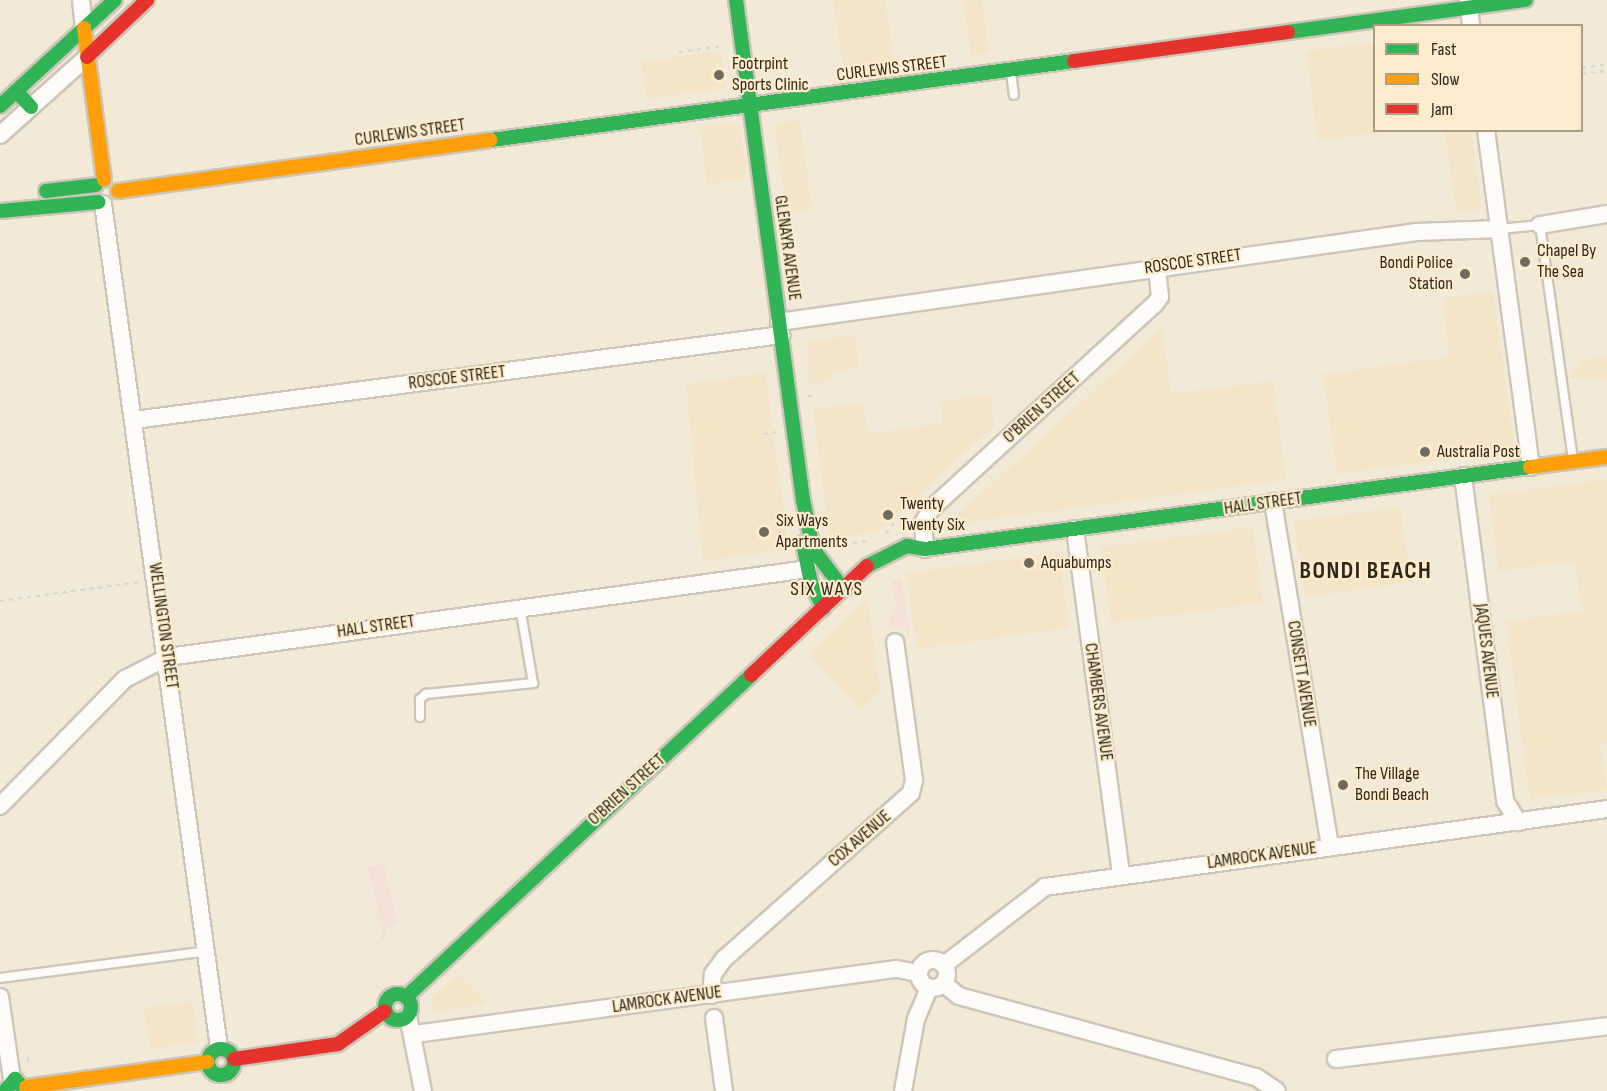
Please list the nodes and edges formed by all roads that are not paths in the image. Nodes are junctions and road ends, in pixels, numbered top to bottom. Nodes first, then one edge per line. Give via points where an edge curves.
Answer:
1 (81, 0) edge
2 (115, 0) edge
3 (147, 0) edge
4 (736, 0) edge
5 (1526, 0) edge
6 (1468, 4) edge
7 (1471, 24) edge
8 (84, 28) junction
9 (87, 57) junction
10 (1010, 72) junction
11 (16, 91) junction
12 (1014, 95) dead end
13 (750, 105) junction
14 (0, 106) edge
15 (31, 107) junction
16 (1486, 132) edge
17 (0, 135) edge
18 (100, 183) junction
19 (118, 191) junction
20 (0, 197) edge
21 (101, 203) junction
22 (0, 211) edge
23 (1607, 214) edge
24 (1540, 225) junction
25 (1500, 229) junction
26 (1157, 267) junction
27 (780, 329) junction
28 (134, 420) junction
29 (1607, 457) edge
30 (1573, 462) junction
31 (1532, 467) junction
32 (1463, 476) junction
33 (803, 500) junction
34 (1273, 502) junction
35 (1075, 529) junction
36 (922, 549) junction
37 (808, 569) junction
38 (847, 587) junction
39 (519, 607) junction
40 (824, 608) junction
41 (895, 642) dead end
42 (168, 657) junction
43 (420, 717) dead end
44 (0, 806) edge
45 (1607, 809) edge
46 (1518, 822) junction
47 (1330, 847) junction
48 (1121, 875) junction
49 (208, 951) junction
50 (944, 965) junction
51 (918, 973) junction
52 (0, 978) edge
53 (936, 986) junction
54 (711, 995) junction
55 (0, 998) edge
56 (406, 998) junction
57 (385, 1011) junction
58 (408, 1016) junction
59 (714, 1018) dead end
60 (1607, 1026) edge
61 (415, 1034) junction
62 (219, 1048) junction
63 (234, 1059) junction
64 (1336, 1059) dead end
65 (207, 1062) junction
66 (222, 1075) junction
67 (12, 1088) edge
68 (225, 1091) edge
69 (423, 1091) edge
70 (724, 1091) edge
71 (903, 1091) edge
72 (1277, 1091) edge

1 - 8 street
2 - 8 street
3 - 9 street
4 - 13 street, GLENAYR AVENUE
5 - 6 street, CURLEWIS STREET
6 - 7 street
6 - 10 street, CURLEWIS STREET
8 - 9 street
8 - 11 street
9 - 15 street
9 - 18 street
10 - 12 lane
10 - 13 street, CURLEWIS STREET
11 - 14 street
11 - 15 street
13 - 19 street, CURLEWIS STREET
13 - 27 street, GLENAYR AVENUE
15 - 17 street
16 - 25 street
18 - 19 street
18 - 20 street
18 - 21 street
19 - 21 street via 116,200
21 - 22 street
21 - 28 street, WELLINGTON STREET
23 - 24 street, ROSCOE STREET
24 - 25 lane, ROSCOE STREET
24 - 30 lane
25 - 26 street, ROSCOE STREET via 1439,235 1417,232
25 - 31 street
26 - 27 street, ROSCOE STREET
26 - 36 street, O'BRIEN STREET via 1160,297 1154,305 931,509 923,523
27 - 28 street, ROSCOE STREET
27 - 33 street, GLENAYR AVENUE
28 - 42 street, WELLINGTON STREET
29 - 30 street, HALL STREET
30 - 31 street, HALL STREET
31 - 32 street, HALL STREET
32 - 34 street, HALL STREET
32 - 46 street, JAQUES AVENUE via 1505,801
33 - 37 street, GLENAYR AVENUE
33 - 38 street, GLENAYR AVENUE via 813,549
34 - 35 street, HALL STREET
34 - 47 street, CONSETT AVENUE
35 - 36 street, HALL STREET
35 - 48 street, CHAMBERS AVENUE
36 - 38 street, O'BRIEN STREET
37 - 39 street, HALL STREET
37 - 40 street, GLENAYR AVENUE
38 - 40 street, O'BRIEN STREET
39 - 42 street, HALL STREET
39 - 43 lane via 533,683 426,694 420,699
40 - 56 street, O'BRIEN STREET
41 - 54 street, COX AVENUE via 914,780 911,793 724,959 713,974
42 - 44 street, HALL STREET via 125,679
42 - 49 street, WELLINGTON STREET
45 - 46 street, LAMROCK AVENUE
46 - 47 street, LAMROCK AVENUE
47 - 48 street, LAMROCK AVENUE
48 - 50 street, LAMROCK AVENUE via 1035,891
49 - 52 lane
49 - 62 street, WELLINGTON STREET
50 - 51 street via 929,960
50 - 53 street
51 - 53 street
51 - 54 street, LAMROCK AVENUE via 897,969
53 - 71 street via 916,1019
53 - 72 street via 959,996 1233,1070
54 - 61 street, LAMROCK AVENUE
55 - 67 street
56 - 57 street, O'BRIEN STREET via 391,996
56 - 58 street
57 - 58 street via 394,1020
57 - 63 street via 338,1044
58 - 61 street
59 - 70 street
60 - 64 street
61 - 69 street
62 - 63 street
62 - 65 street
63 - 66 street
65 - 66 street via 214,1073
65 - 67 street
66 - 68 street

